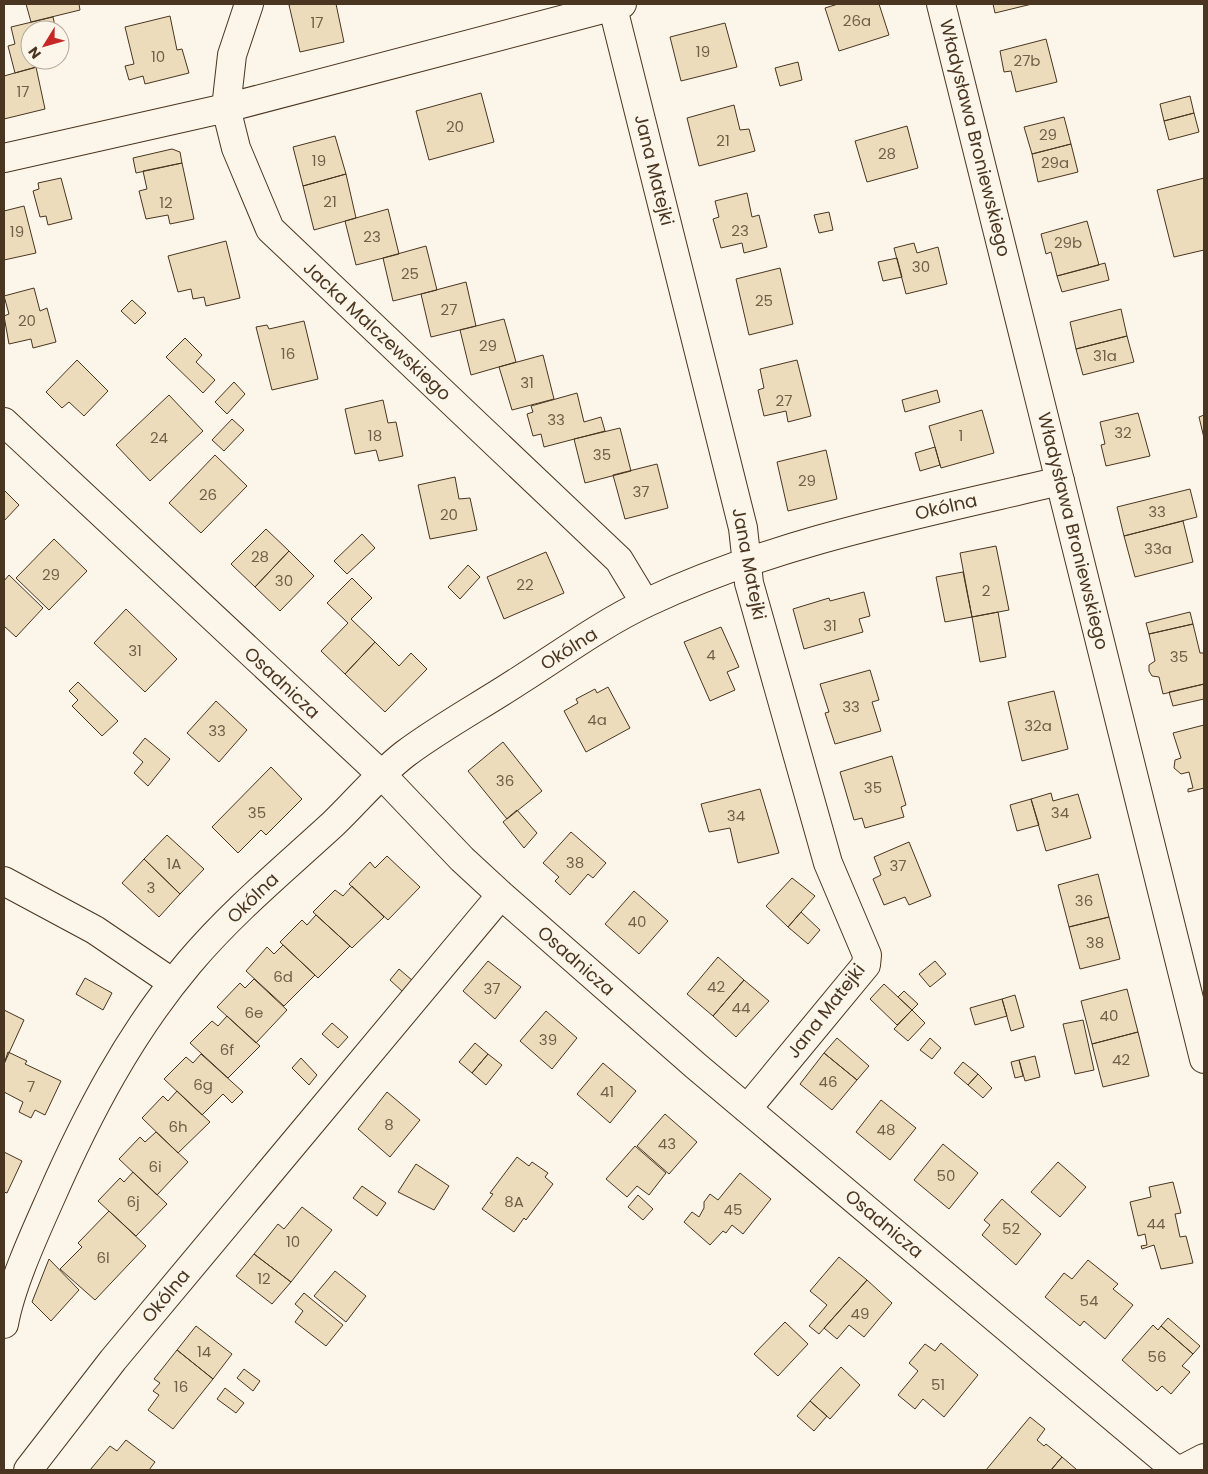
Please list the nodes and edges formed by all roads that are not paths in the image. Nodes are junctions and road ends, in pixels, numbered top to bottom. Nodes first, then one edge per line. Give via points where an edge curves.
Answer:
1 (249, 4) edge
2 (941, 4) edge
3 (616, 5) edge
4 (226, 108) junction
5 (4, 158) edge
6 (4, 422) edge
7 (1060, 481) junction
8 (747, 562) junction
9 (645, 603) junction
10 (382, 775) junction
11 (4, 881) edge
12 (501, 895) junction
13 (172, 983) junction
14 (1204, 1059) edge
15 (747, 1109) junction
16 (4, 1324) edge
17 (1204, 1458) edge
18 (28, 1470) edge
19 (1176, 1470) edge
20 (1181, 1470) edge

1 - 4 street, Jacka Malczewskiego via 232,54
2 - 7 street, Władysława Broniewskiego
3 - 4 street
3 - 8 street, Jana Matejki via 743,528
4 - 5 street
4 - 9 street, Jacka Malczewskiego via 236,148 270,229 619,560
6 - 10 street, Osadnicza
7 - 8 street, Okólna via 910,516
7 - 14 street, Władysława Broniewskiego
8 - 9 street, Okólna
8 - 15 street, Jana Matejki via 749,583 828,863 867,955 866,965
9 - 10 street, Okólna via 419,745
10 - 12 street, Osadnicza
10 - 13 street, Okólna via 239,910
11 - 13 street via 95,930
12 - 15 street, Osadnicza
12 - 18 street, Okólna via 113,1360
13 - 16 street, Okólna via 140,1027 88,1116 37,1227
15 - 19 street, Osadnicza
17 - 20 street

